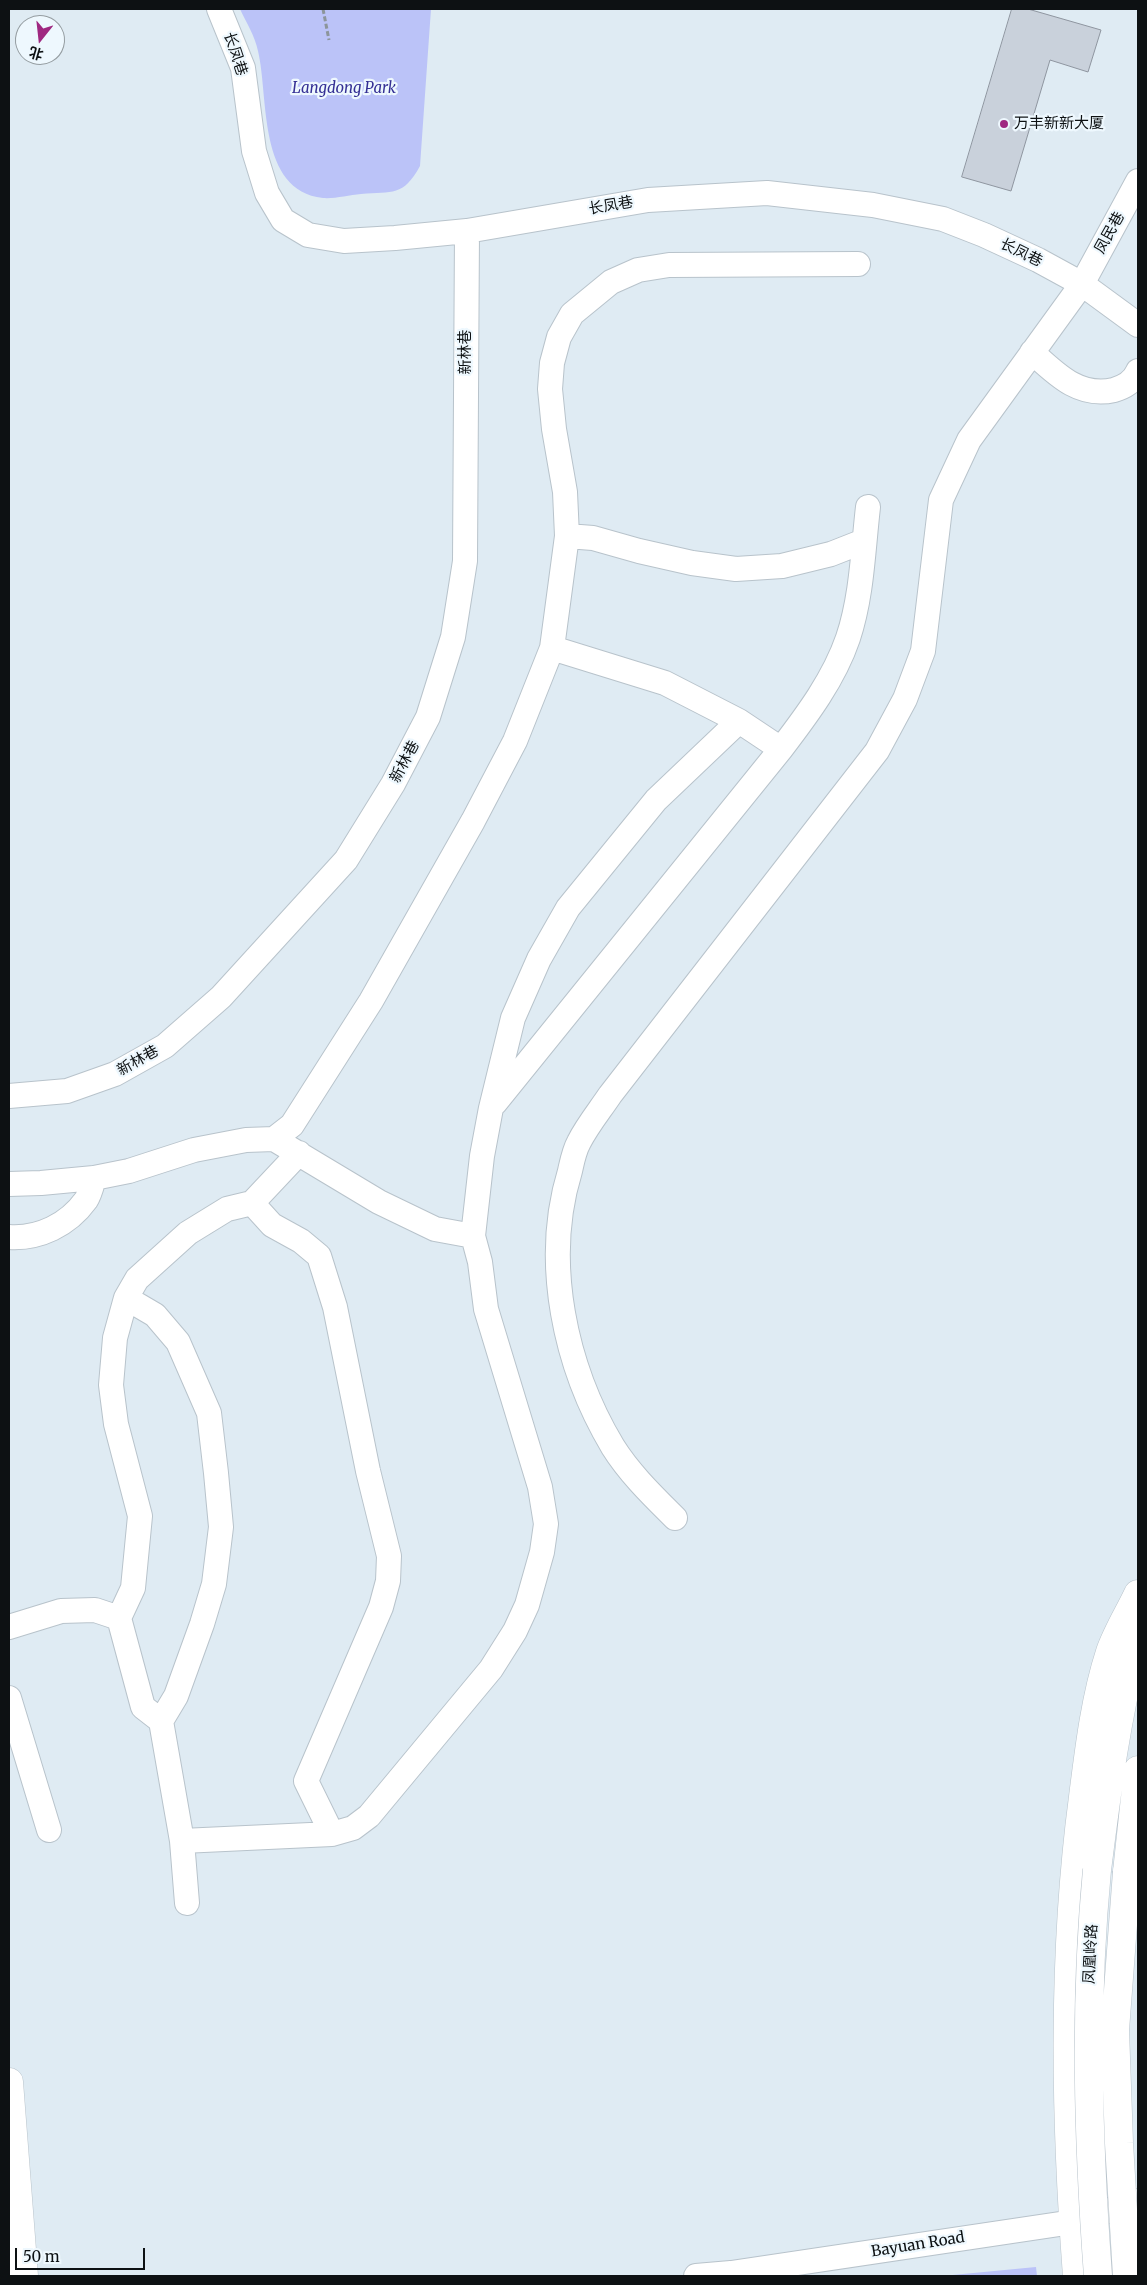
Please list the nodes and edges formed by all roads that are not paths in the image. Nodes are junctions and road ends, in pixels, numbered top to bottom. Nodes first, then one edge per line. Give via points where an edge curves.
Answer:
1 (219, 9) edge
2 (1138, 181) edge
3 (467, 231) junction
4 (858, 264) dead end
5 (1082, 284) junction
6 (1138, 325) edge
7 (1032, 352) junction
8 (1138, 371) edge
9 (868, 507) dead end
10 (566, 536) junction
11 (864, 541) junction
12 (552, 648) junction
13 (739, 721) junction
14 (781, 749) junction
15 (9, 1096) edge
16 (491, 1108) junction
17 (274, 1139) junction
18 (298, 1153) junction
19 (94, 1178) junction
20 (9, 1184) edge
21 (252, 1203) junction
22 (473, 1236) junction
23 (9, 1237) edge
24 (126, 1298) junction
25 (675, 1518) dead end
26 (1138, 1594) edge
27 (119, 1618) junction
28 (9, 1627) edge
29 (1138, 1636) edge
30 (9, 1698) edge
31 (162, 1721) junction
32 (1138, 1770) edge
33 (49, 1830) dead end
34 (332, 1834) junction
35 (182, 1841) junction
36 (187, 1904) dead end
37 (9, 2082) edge
38 (1138, 2201) edge
39 (1073, 2222) junction
40 (24, 2276) edge
41 (696, 2276) edge
42 (1077, 2276) edge
43 (1098, 2276) edge
44 (1127, 2276) edge

1 - 3 street, 长凤巷 via 243,68 257,160 267,193 283,220 308,235 344,241
2 - 5 street, 凤民巷
3 - 5 street, 长凤巷 via 648,200 767,193 873,205 943,219 993,239
3 - 15 street, 新林巷 via 465,561 453,637 428,717 393,784 346,860 221,997 165,1046 115,1074 67,1091
4 - 10 street via 669,265 638,270 611,282 572,314 559,337 550,389 565,492
5 - 6 street, 长凤巷
5 - 7 street, 凤民巷
7 - 8 street via 1059,377 1084,390 1106,392 1124,387
7 - 25 street, 凤民巷 via 969,440 941,500 923,651 905,699 877,752 610,1095 578,1143 561,1198 558,1244 560,1302 574,1356 593,1408 614,1448 642,1484
9 - 11 street
10 - 11 street via 593,538 640,552 736,569 782,566 831,554
10 - 12 street
11 - 14 street via 857,603 848,639 812,709
12 - 13 street via 665,683
12 - 17 street via 515,740 473,821 371,1001 292,1125
13 - 14 street
13 - 16 street via 656,800 568,908 538,959 513,1018
14 - 16 street
16 - 22 street
17 - 18 street
17 - 19 street via 246,1140 194,1150
18 - 21 street
18 - 22 street via 379,1202 427,1225
19 - 20 street
19 - 23 street via 86,1199 66,1220 46,1232 22,1238
21 - 24 street via 227,1209 188,1233 137,1279
21 - 34 street via 272,1225 301,1241 319,1256 335,1307 368,1471 389,1556 388,1581 381,1607 306,1781
22 - 34 street via 486,1309 540,1487 546,1524 536,1578 515,1631 491,1669 369,1816 353,1828
24 - 27 street via 115,1338 111,1385 116,1424 140,1516 133,1588
24 - 31 street via 155,1315 178,1342 209,1413 221,1518 214,1584 176,1696
26 - 39 main road via 1110,1651 1086,1770 1076,1846 1069,1967 1068,2085
27 - 28 street via 95,1610 62,1611
27 - 31 street via 143,1707
29 - 43 main road, 凤凰岭路, bridge via 1120,1718 1091,1933 1087,2075
30 - 33 street
31 - 35 street
32 - 44 main road, bridge via 1126,1872 1115,2040
34 - 35 street
35 - 36 street
37 - 40 main road
38 - 39 street, Bayuan Road
39 - 41 street, Bayuan Road
39 - 42 main road

